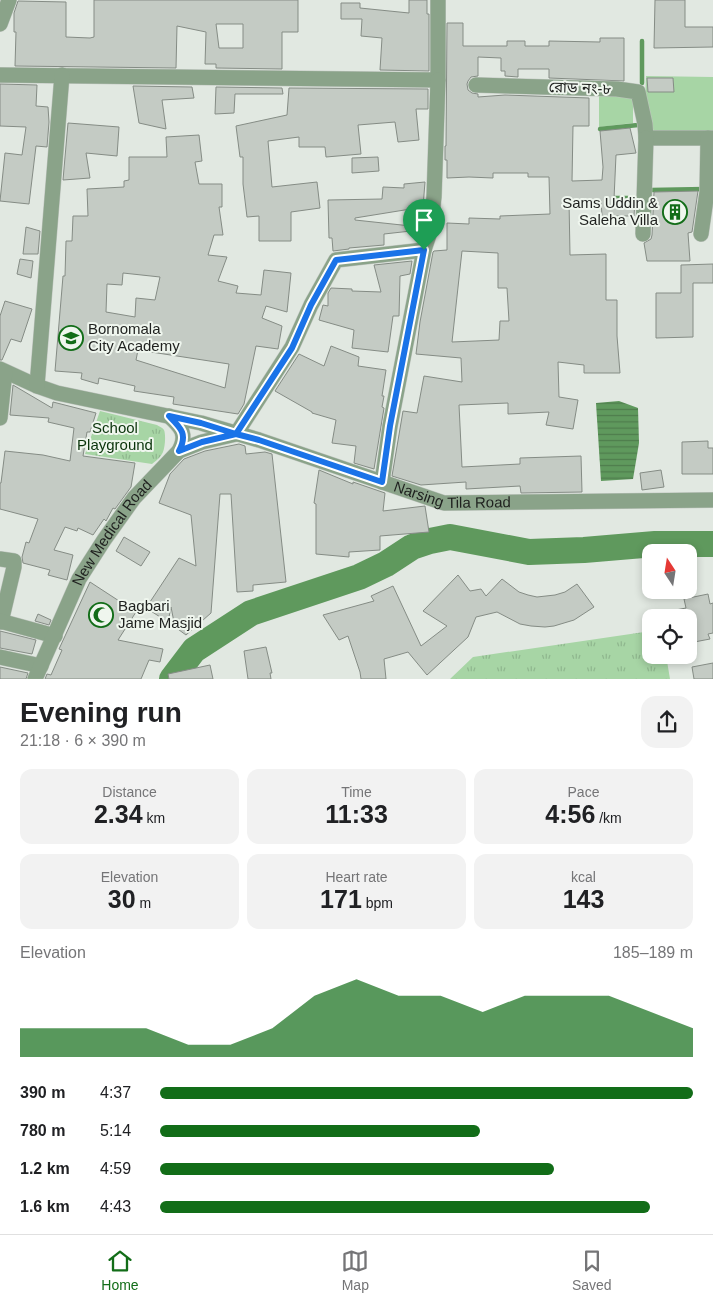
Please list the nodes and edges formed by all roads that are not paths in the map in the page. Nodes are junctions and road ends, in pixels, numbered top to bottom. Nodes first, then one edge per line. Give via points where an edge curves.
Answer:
1 (9, 0) edge
2 (438, 0) edge
3 (0, 24) edge
4 (0, 75) edge
5 (62, 75) junction
6 (438, 80) junction
7 (476, 85) dead end
8 (646, 138) junction
9 (711, 138) edge
10 (643, 234) dead end
11 (701, 234) dead end
12 (424, 250) junction
13 (3, 371) edge
14 (37, 386) junction
15 (169, 416) junction
16 (0, 418) edge
17 (236, 434) junction
18 (179, 451) junction
19 (382, 482) junction
20 (713, 500) edge
21 (0, 559) edge
22 (0, 621) edge
23 (55, 636) junction
24 (0, 657) edge
25 (38, 673) edge

1 - 3 street
2 - 6 street
4 - 5 street
5 - 6 street
5 - 14 street
6 - 12 street via 434,197 430,232
7 - 8 street, রোড নং-৮ via 638,92
8 - 9 street
8 - 10 street, রোড নং-৮
9 - 11 street
12 - 17 street via 336,260 292,348
12 - 19 street
13 - 14 street, Narsing Tila Road
13 - 16 street
14 - 15 street, Narsing Tila Road
15 - 17 street, Narsing Tila Road
15 - 18 street via 182,431
17 - 18 street, New Medical Road
17 - 19 street, Narsing Tila Road
18 - 23 street, New Medical Road via 134,498 104,540 80,579
19 - 20 street, Narsing Tila Road via 444,503
21 - 22 street via 14,562 14,567
22 - 23 street
23 - 25 street, New Medical Road
24 - 25 street

